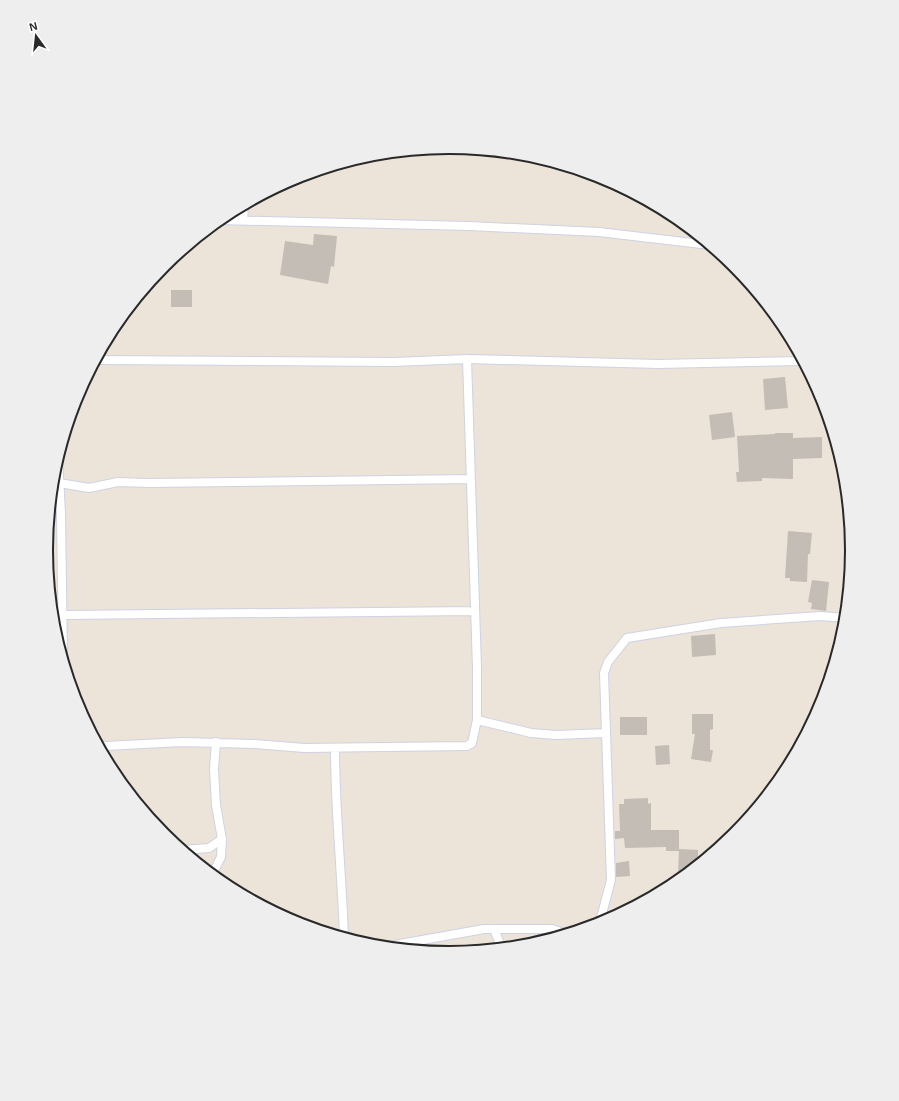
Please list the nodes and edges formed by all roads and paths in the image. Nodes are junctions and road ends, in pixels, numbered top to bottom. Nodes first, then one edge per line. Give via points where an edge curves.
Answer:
1 (244, 212) edge
2 (231, 220) edge
3 (243, 220) junction
4 (701, 244) edge
5 (467, 359) junction
6 (102, 360) edge
7 (798, 361) edge
8 (471, 479) junction
9 (59, 483) joint
10 (474, 611) junction
11 (64, 615) junction
12 (840, 618) edge
13 (63, 638) edge
14 (477, 720) junction
15 (606, 733) junction
16 (216, 742) junction
17 (104, 746) edge
18 (335, 748) junction
19 (222, 839) junction
20 (189, 850) edge
21 (215, 870) edge
22 (601, 917) edge
23 (494, 929) junction
24 (559, 931) edge
25 (344, 932) edge
26 (402, 944) edge
27 (500, 944) edge

1 - 3 street
2 - 3 street
3 - 4 street via 599,232
5 - 6 street via 394,362
5 - 7 street via 658,364
5 - 8 street
8 - 9 street via 118,482 89,488
8 - 10 street
9 - 11 street
10 - 11 street
10 - 14 street
11 - 13 street
12 - 15 street via 820,616 721,623 627,638 608,662 604,673
14 - 15 street via 531,733
14 - 18 street via 472,743 467,746
15 - 22 street via 611,880
16 - 17 street
16 - 18 street
16 - 19 street via 216,805
18 - 25 street
19 - 20 street via 209,848
19 - 21 street via 221,857
23 - 24 street via 552,928
23 - 26 street
23 - 27 street

